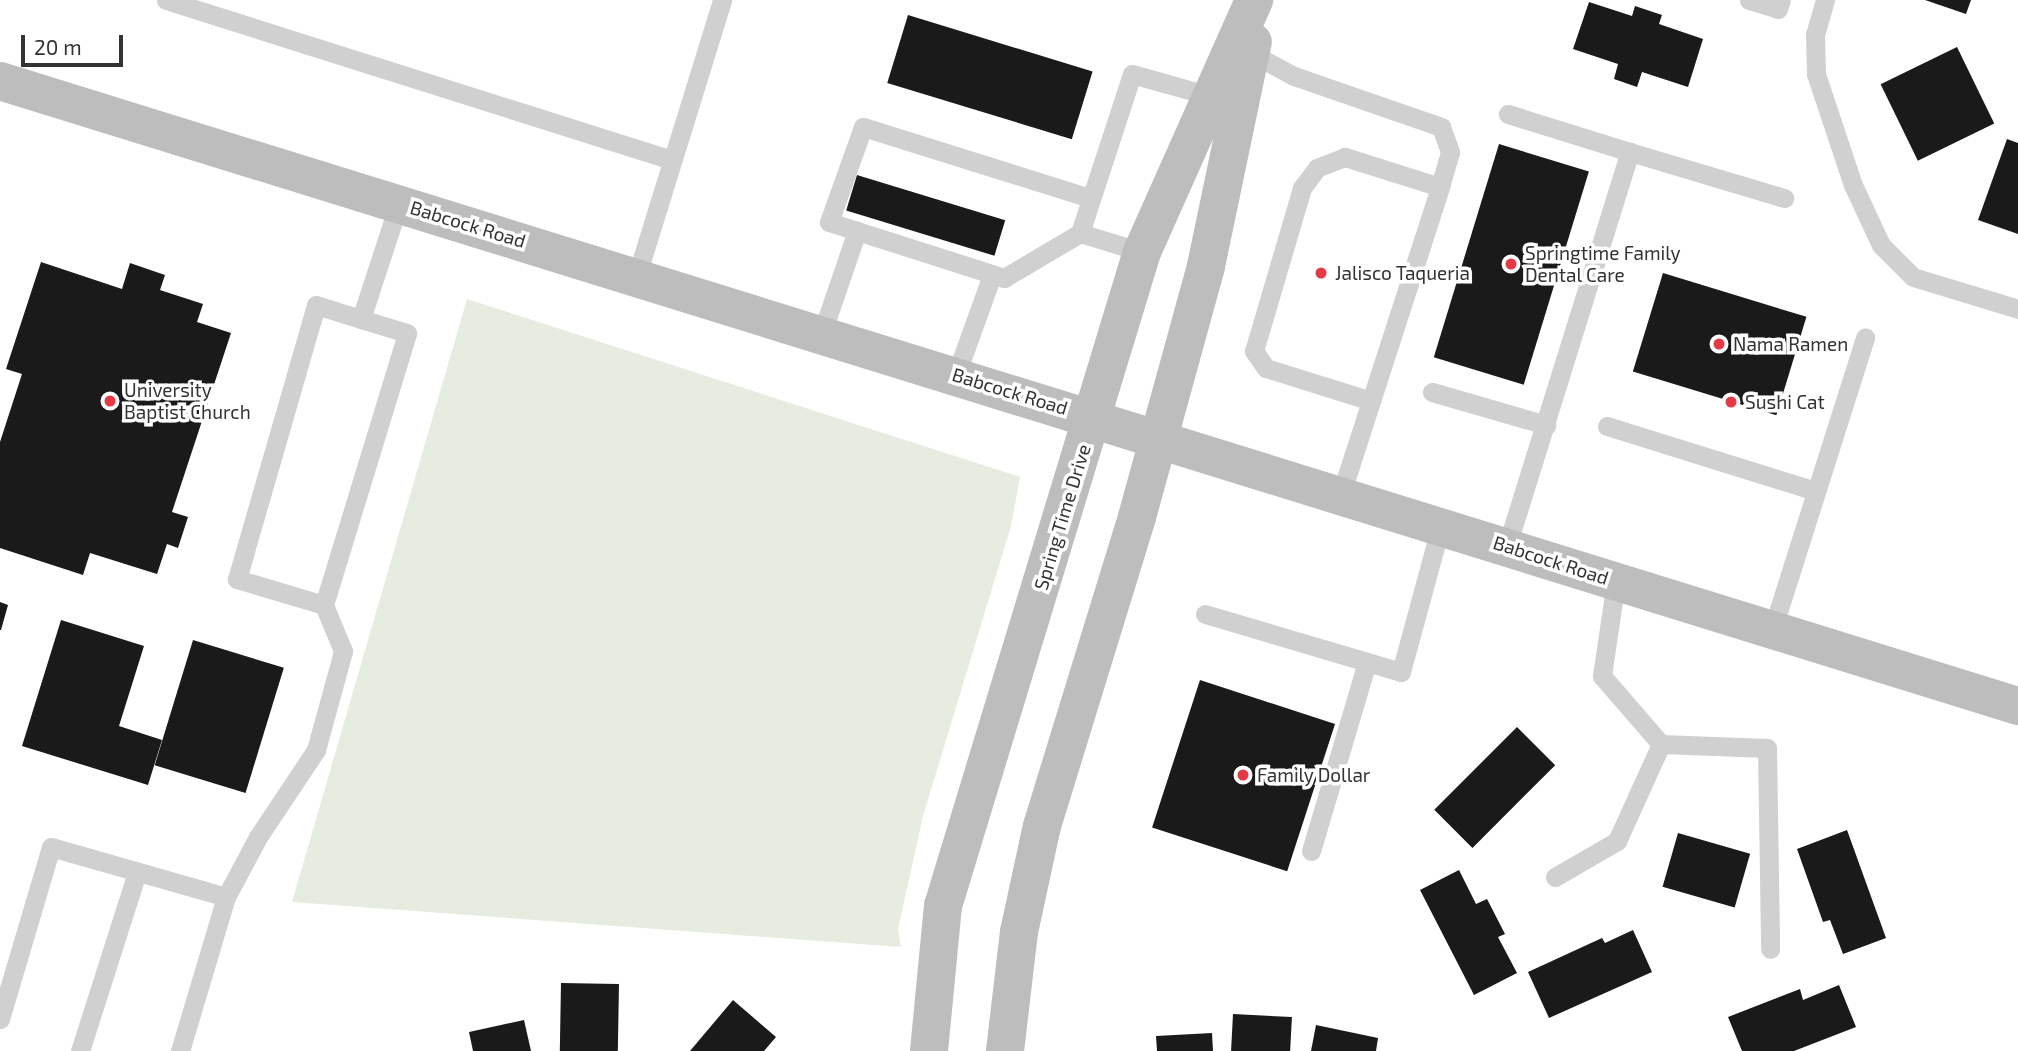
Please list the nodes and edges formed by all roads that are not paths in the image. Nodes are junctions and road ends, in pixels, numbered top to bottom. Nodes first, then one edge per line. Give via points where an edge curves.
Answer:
1 (166, 0) edge
2 (722, 0) edge
3 (1254, 0) edge
4 (1262, 0) edge
5 (1749, 0) edge
6 (1781, 0) edge
7 (1825, 0) edge
8 (1242, 50) junction
9 (0, 81) edge
10 (1211, 96) junction
11 (1508, 114) dead end
12 (1630, 152) junction
13 (672, 160) junction
14 (1440, 187) junction
15 (1090, 198) junction
16 (1784, 198) dead end
17 (399, 204) junction
18 (857, 231) junction
19 (1080, 233) junction
20 (1142, 251) junction
21 (637, 275) junction
22 (992, 275) junction
23 (2018, 309) edge
24 (361, 319) junction
25 (822, 333) junction
26 (1865, 337) dead end
27 (956, 375) junction
28 (1432, 391) dead end
29 (1371, 401) junction
30 (1093, 417) junction
31 (1546, 425) junction
32 (1606, 426) dead end
33 (1157, 436) junction
34 (1816, 491) junction
35 (1341, 494) junction
36 (1441, 525) junction
37 (1507, 546) junction
38 (1616, 581) junction
39 (324, 605) junction
40 (1205, 614) dead end
41 (1772, 631) junction
42 (1367, 662) junction
43 (2018, 706) edge
44 (1661, 744) junction
45 (1311, 850) dead end
46 (136, 872) junction
47 (1555, 877) dead end
48 (226, 898) junction
49 (1770, 949) dead end
50 (0, 1019) edge
51 (80, 1051) edge
52 (180, 1051) edge
53 (929, 1051) edge
54 (1005, 1051) edge

1 - 13 lane
2 - 13 lane
3 - 8 street, Spring Time Drive
4 - 8 street, Spring Time Drive
5 - 6 lane via 1778,9
7 - 23 lane via 1815,34 1816,74 1853,185 1881,245 1913,277
8 - 10 street, Spring Time Drive
8 - 14 lane via 1294,76 1441,127 1450,152
8 - 33 street, Spring Time Drive via 1206,265
9 - 17 street, Babcock Road
10 - 15 lane via 1132,74
10 - 20 street, Spring Time Drive
11 - 12 lane
12 - 16 lane
12 - 31 lane
13 - 21 lane
14 - 29 lane
14 - 29 lane via 1345,157 1317,168 1302,188 1254,351 1266,368
15 - 18 lane via 863,127 829,222
15 - 19 lane
17 - 21 street, Babcock Road
17 - 24 lane
18 - 22 lane
18 - 25 lane
19 - 20 lane
19 - 22 lane via 1004,278
20 - 30 street, Spring Time Drive
21 - 25 street, Babcock Road
22 - 27 lane
24 - 39 lane via 407,333
24 - 39 lane via 316,305 237,579
25 - 27 street, Babcock Road
26 - 34 lane
27 - 30 street, Babcock Road
28 - 31 lane
29 - 35 lane
30 - 33 street, Babcock Road
30 - 53 street, Spring Time Drive via 943,906
31 - 37 lane
32 - 34 lane
33 - 35 street, Babcock Road
33 - 54 street, Spring Time Drive via 1042,825 1019,932
34 - 41 lane
35 - 36 street, Babcock Road
36 - 37 street, Babcock Road
36 - 42 lane via 1401,672
37 - 38 street, Babcock Road
38 - 41 street, Babcock Road
38 - 44 lane via 1602,676
39 - 48 lane via 343,651 316,750 258,837
40 - 42 lane
41 - 43 street, Babcock Road
42 - 45 lane
44 - 47 lane via 1617,841
44 - 49 lane via 1767,748
46 - 48 lane
46 - 50 lane via 51,847
46 - 51 lane
48 - 52 lane

